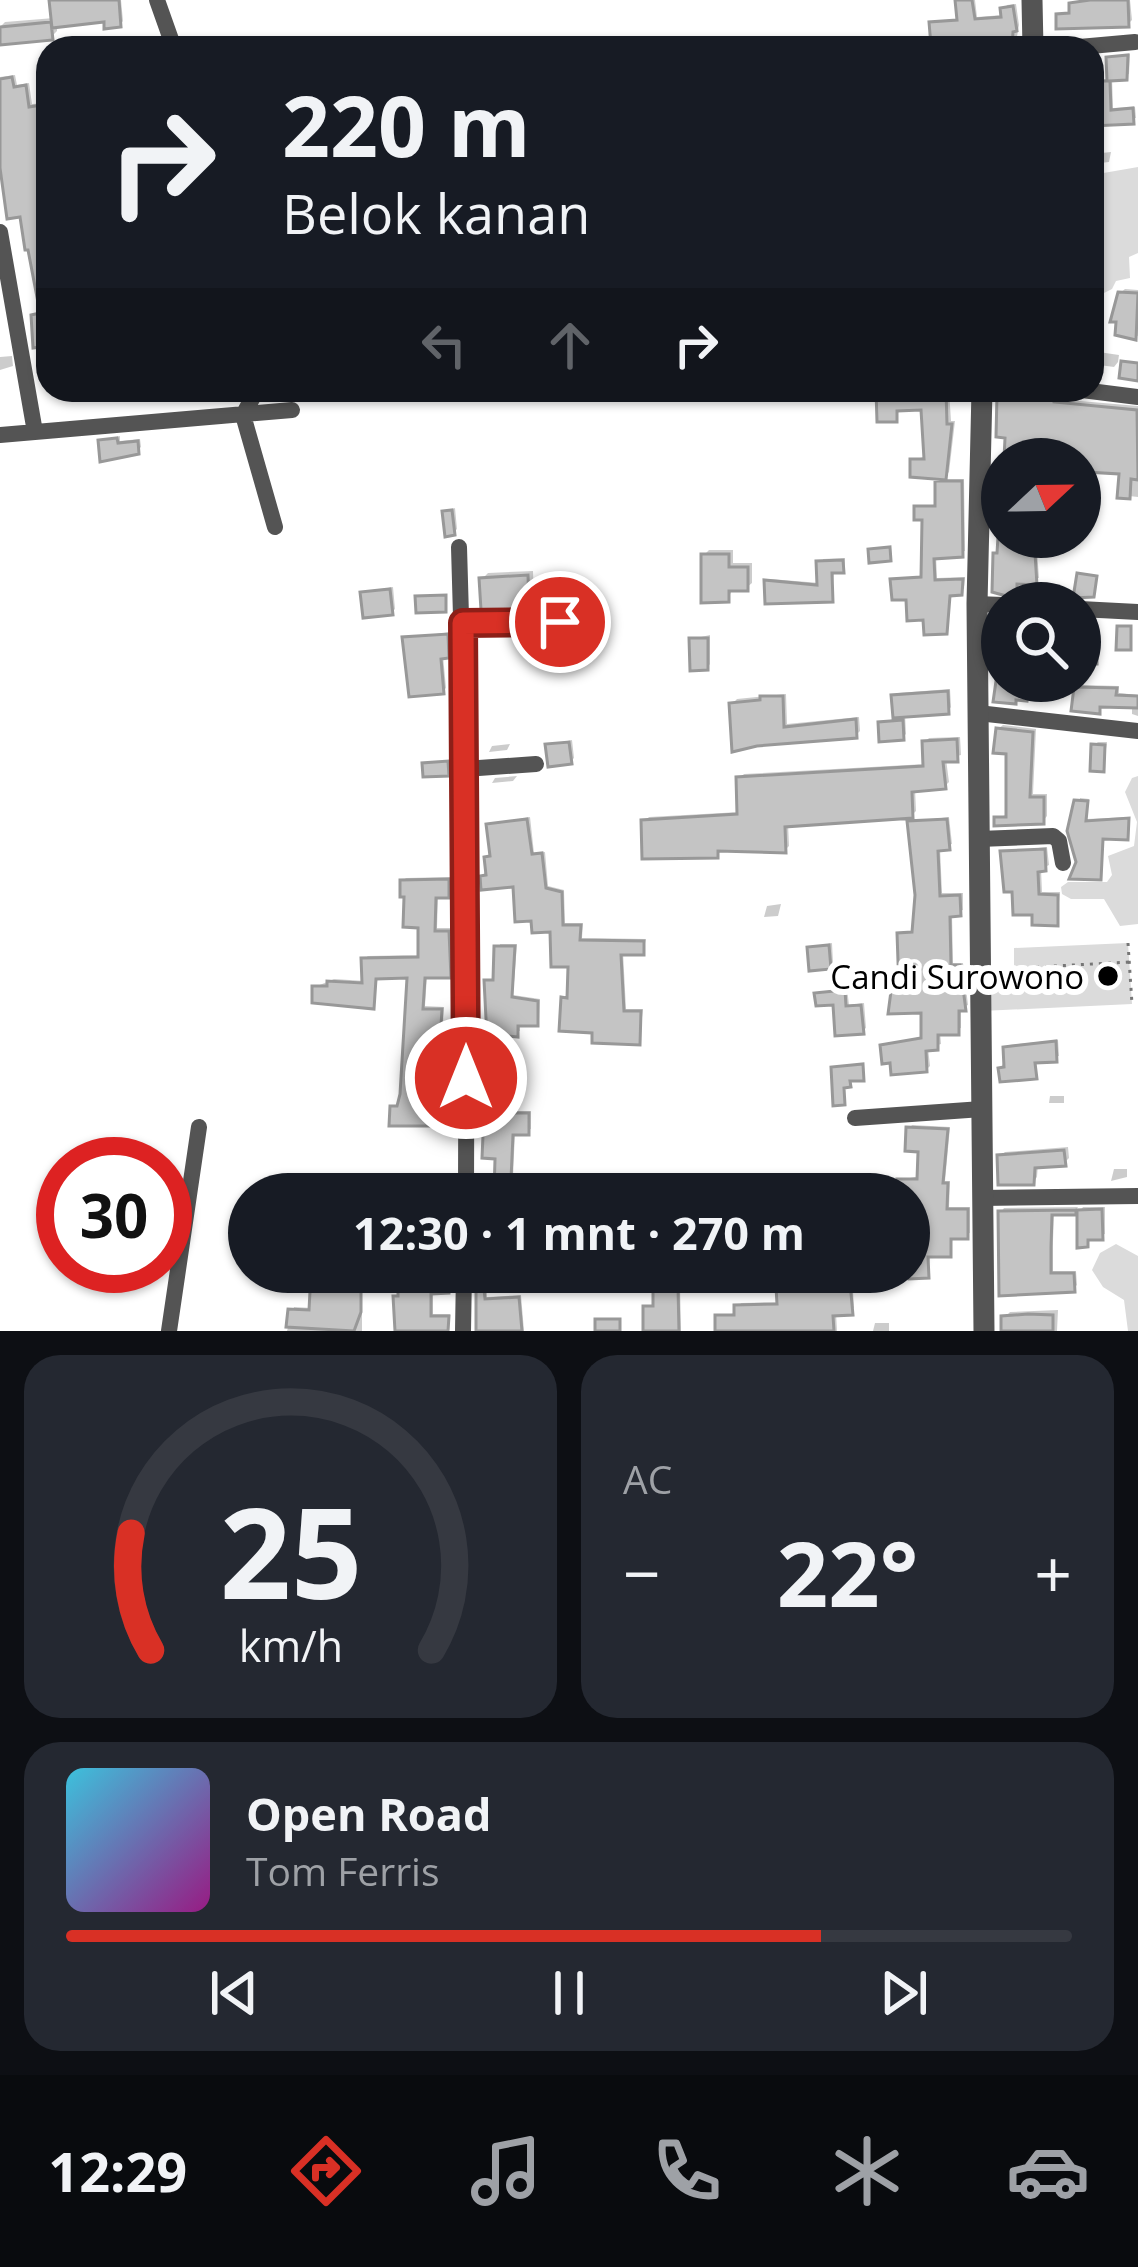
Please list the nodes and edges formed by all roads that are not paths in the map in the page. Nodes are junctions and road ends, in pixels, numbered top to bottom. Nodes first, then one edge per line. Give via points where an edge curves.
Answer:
1 (157, 0) edge
2 (1032, 0) edge
3 (169, 36) edge
4 (1033, 36) edge
5 (1135, 42) edge
6 (1104, 45) edge
7 (0, 232) edge
8 (1104, 393) edge
9 (1138, 397) edge
10 (251, 402) edge
11 (982, 402) edge
12 (292, 410) dead end
13 (244, 415) junction
14 (35, 432) junction
15 (0, 435) edge
16 (274, 527) dead end
17 (459, 547) dead end
18 (977, 604) junction
19 (981, 604) edge
20 (1101, 610) edge
21 (1138, 612) edge
22 (560, 622) dead end
23 (463, 623) junction
24 (978, 713) junction
25 (1138, 731) edge
26 (536, 764) dead end
27 (465, 769) junction
28 (979, 839) junction
29 (1063, 862) dead end
30 (982, 1109) junction
31 (855, 1118) dead end
32 (199, 1127) dead end
33 (466, 1173) edge
34 (1138, 1196) edge
35 (981, 1198) junction
36 (464, 1293) edge
37 (169, 1331) edge
38 (463, 1331) edge
39 (984, 1331) edge

1 - 3 street
2 - 4 street
5 - 6 street
7 - 14 street
8 - 9 street
10 - 13 street
11 - 18 street
12 - 13 street
13 - 14 street
13 - 16 street
14 - 15 street
17 - 23 street
18 - 19 street
18 - 24 street
20 - 21 street
22 - 23 street
23 - 27 street
24 - 25 street
24 - 28 street
26 - 27 street
27 - 33 street
28 - 29 street via 1053,836
28 - 30 street
30 - 31 street
30 - 35 street
32 - 37 street
34 - 35 street
35 - 39 street
36 - 38 street

